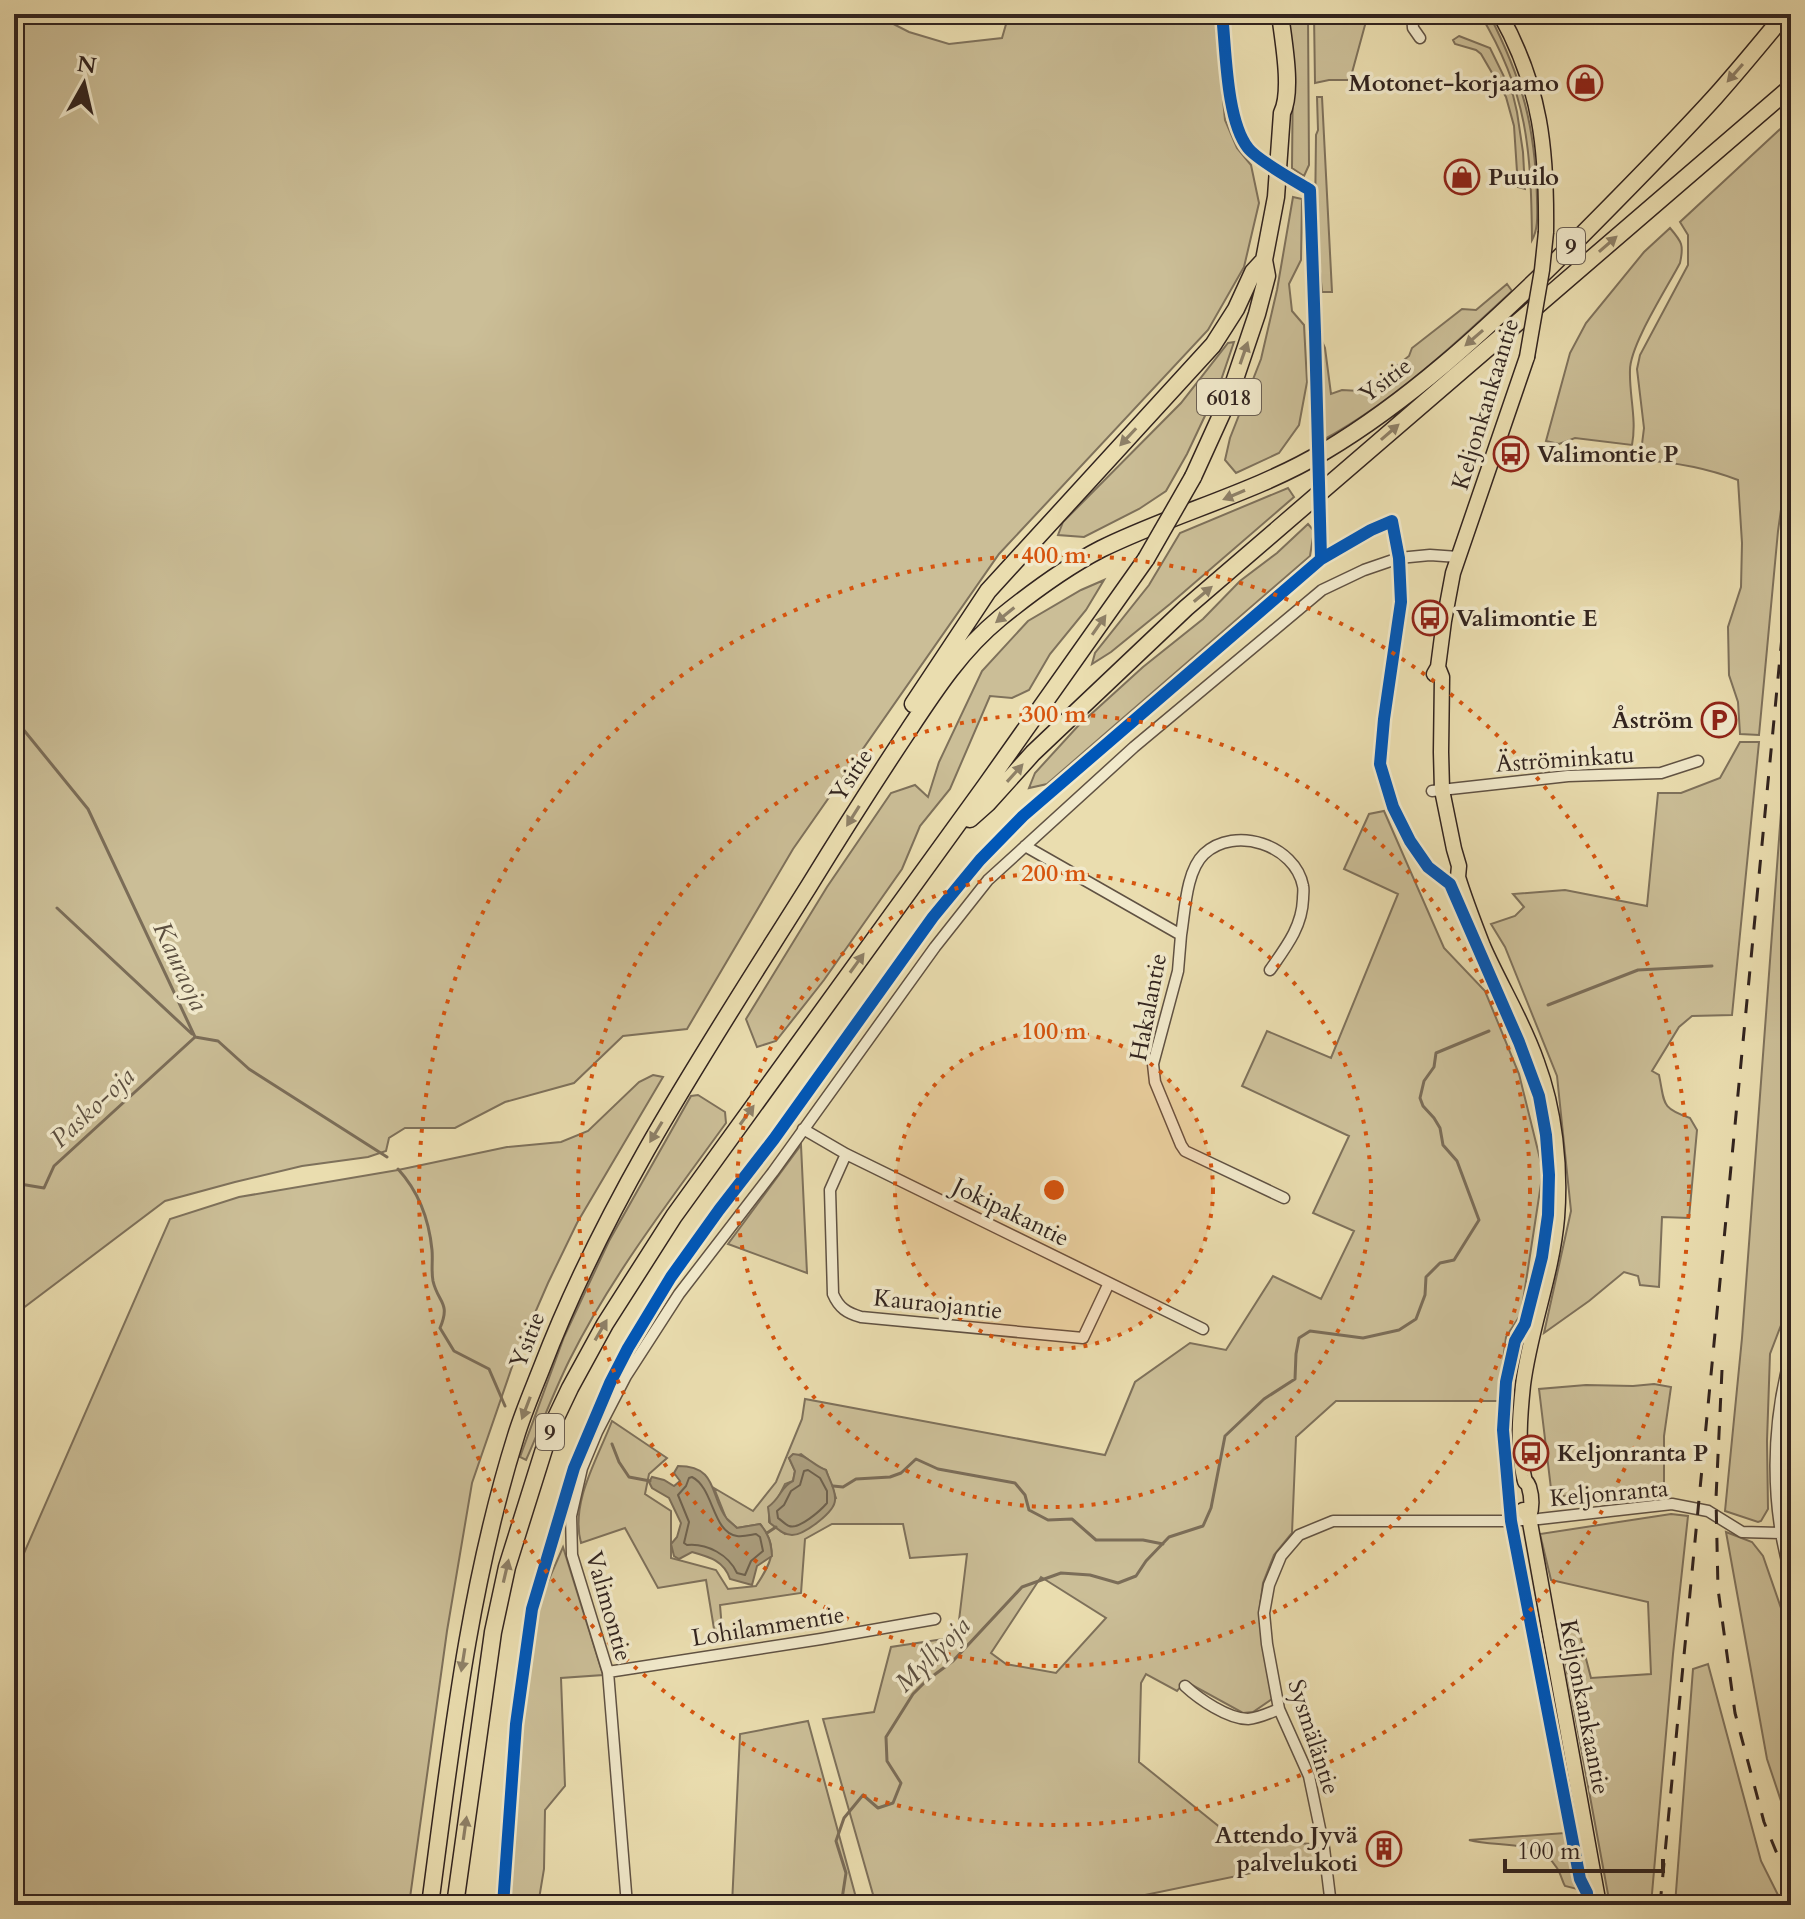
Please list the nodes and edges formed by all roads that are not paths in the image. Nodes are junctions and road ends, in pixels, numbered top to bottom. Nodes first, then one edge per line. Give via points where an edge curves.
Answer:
1 (1271, 14) edge
2 (1280, 14) edge
3 (1412, 14) edge
4 (1500, 14) edge
5 (1785, 14) edge
6 (1420, 38) dead end
7 (1791, 87) edge
8 (1282, 113) junction
9 (1264, 260) junction
10 (1458, 557) junction
11 (895, 750) junction
12 (1698, 761) dead end
13 (1437, 790) junction
14 (1025, 846) junction
15 (939, 848) junction
16 (1181, 935) junction
17 (1270, 970) dead end
18 (803, 1129) junction
19 (846, 1154) junction
20 (1284, 1198) dead end
21 (1109, 1283) junction
22 (1203, 1329) dead end
23 (1791, 1354) edge
24 (1529, 1519) junction
25 (1781, 1533) junction
26 (1791, 1576) edge
27 (935, 1619) dead end
28 (608, 1672) junction
29 (1185, 1686) dead end
30 (1279, 1709) junction
31 (430, 1905) edge
32 (455, 1905) edge
33 (627, 1905) edge
34 (1331, 1905) edge
35 (1599, 1905) edge

1 - 8 highway, 6018
2 - 8 highway, 6018 via 1286,69
3 - 6 street
4 - 10 main road, Keljonkankaantie, bridge via 1529,78 1541,126 1546,232 1527,357
5 -> 11 highway, Ysitie / 9 via 1595,223 1402,400 1305,463 1128,536 1039,587 950,669
15 -> 7 highway, 9 via 1186,608
8 - 9 highway, 6018 via 1276,197
9 -> 11 highway, 6018 via 1213,345 988,591 909,711
15 -> 9 highway, 6018, bridge via 1146,559 1193,477 1228,400 1257,314 1267,276
10 - 13 main road, Keljonkankaantie via 1431,697
10 - 14 street, Valimontie via 1399,558 1322,590
11 -> 31 highway, Ysitie / 9 via 645,1151 562,1316 493,1513 464,1653
12 - 13 street, Äströminkatu via 1661,773 1568,776
13 - 24 main road, Keljonkankaantie via 1450,869 1458,877 1483,946 1537,1062 1554,1136 1557,1219 1523,1387 1520,1440 1532,1507
14 - 16 street, Hakalantie
14 - 18 street, Valimontie via 988,880 935,947
32 -> 15 highway, 9 via 493,1632 507,1567 550,1430 605,1324 674,1216
16 - 17 street via 1191,874 1204,854 1224,842 1266,844 1285,856 1303,886 1303,912 1294,936
16 - 20 street, Hakalantie via 1178,971 1153,1064 1155,1082 1185,1151
18 - 19 street, Jokipakantie
18 - 28 street, Valimontie via 664,1315 616,1393 582,1468 571,1516 572,1555
19 - 21 street, Jokipakantie
19 - 21 street, Kauraojantie via 830,1190 833,1294 849,1313 1083,1338
21 - 22 street, Jokipakantie
23 - 25 street via 1777,1443
24 - 25 street, Keljonranta via 1672,1504 1708,1511 1742,1532
24 - 30 street, Sysmäläntie via 1333,1521 1299,1535 1281,1556 1264,1613
24 - 35 main road, Keljonkankaantie
25 - 26 street
27 - 28 street, Lohilammentie
28 - 33 street, Valimontie
29 - 30 street via 1195,1696 1246,1719
30 - 34 street, Sysmäläntie via 1309,1776

